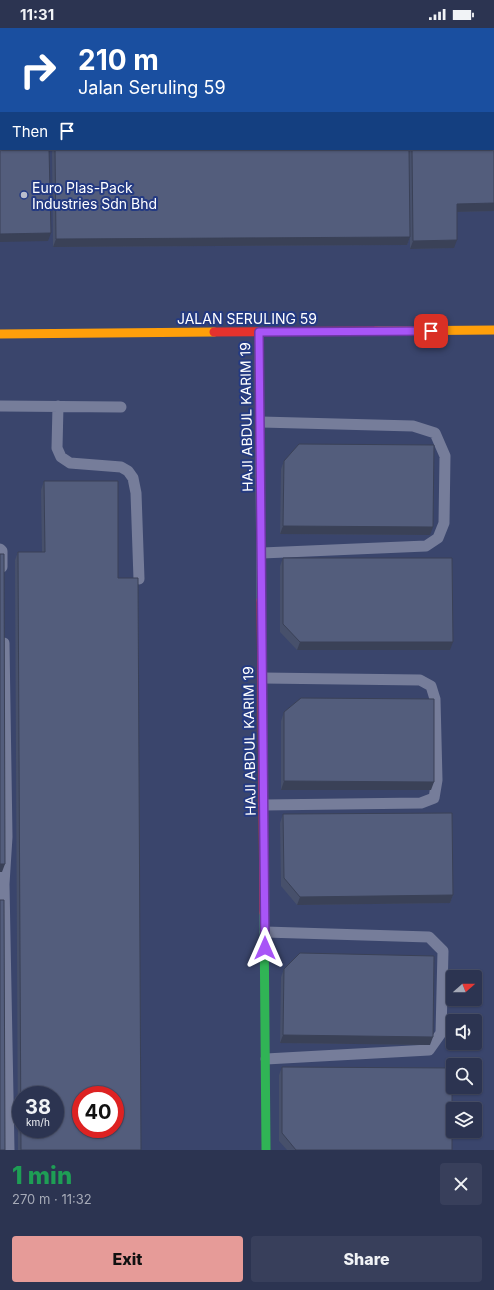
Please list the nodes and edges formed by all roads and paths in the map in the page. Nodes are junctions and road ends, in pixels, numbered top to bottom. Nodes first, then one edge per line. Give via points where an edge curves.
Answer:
1 (494, 330) edge
2 (259, 332) junction
3 (0, 334) edge
4 (0, 406) edge
5 (58, 406) junction
6 (121, 407) dead end
7 (261, 422) junction
8 (0, 548) edge
9 (262, 552) junction
10 (3, 575) edge
11 (139, 579) edge
12 (4, 631) edge
13 (263, 678) junction
14 (264, 805) junction
15 (2, 884) edge
16 (265, 932) junction
17 (266, 1059) junction
18 (8, 1150) edge
19 (266, 1150) edge

1 - 2 street, JALAN SERULING 59
2 - 3 street, JALAN SERULING 59
2 - 7 street, HAJI ABDUL KARIM 19
4 - 5 lane
5 - 6 lane
5 - 11 lane via 57,448 61,457 70,463 121,467 133,478 136,493
7 - 9 street, HAJI ABDUL KARIM 19
7 - 9 lane via 413,426 435,433 445,456 444,523 438,538 426,546
8 - 10 lane
9 - 13 street, HAJI ABDUL KARIM 19
12 - 15 lane via 7,837
13 - 14 street, HAJI ABDUL KARIM 19
13 - 14 lane via 420,680 431,686 435,699 437,780 434,798 420,803
14 - 16 street, HAJI ABDUL KARIM 19
15 - 18 lane
16 - 17 street, HAJI ABDUL KARIM 19
16 - 17 lane via 429,937 443,950 441,1033 429,1050
17 - 19 street, HAJI ABDUL KARIM 19

